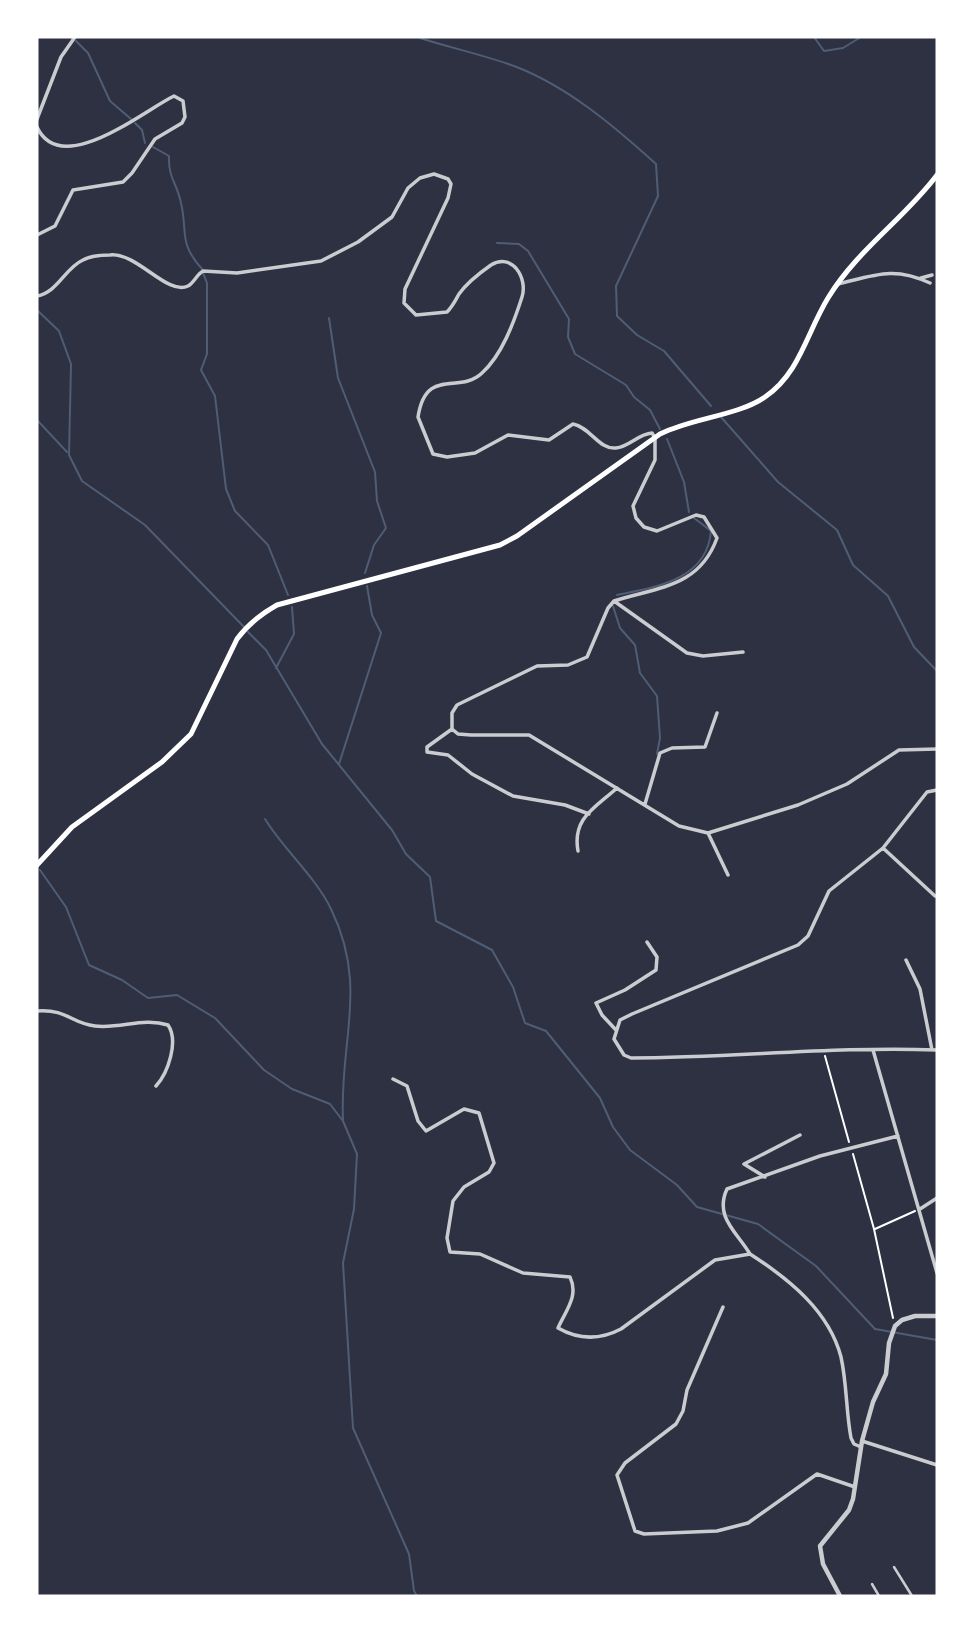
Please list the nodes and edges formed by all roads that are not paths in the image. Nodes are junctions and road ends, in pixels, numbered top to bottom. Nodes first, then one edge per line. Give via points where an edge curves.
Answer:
1 (75, 37) edge
2 (37, 119) edge
3 (37, 127) edge
4 (937, 175) edge
5 (37, 235) edge
6 (932, 275) dead end
7 (920, 278) junction
8 (930, 283) dead end
9 (837, 285) junction
10 (37, 296) edge
11 (656, 438) junction
12 (614, 601) junction
13 (743, 652) dead end
14 (717, 713) dead end
15 (452, 729) junction
16 (937, 749) edge
17 (617, 788) junction
18 (937, 790) edge
19 (645, 804) junction
20 (589, 814) junction
21 (708, 833) junction
22 (883, 848) junction
23 (578, 851) dead end
24 (37, 865) edge
25 (728, 875) dead end
26 (935, 896) dead end
27 (647, 942) dead end
28 (906, 960) dead end
29 (37, 1011) edge
30 (616, 1030) junction
31 (873, 1050) junction
32 (935, 1050) edge
33 (393, 1079) dead end
34 (156, 1086) dead end
35 (800, 1135) dead end
36 (898, 1136) junction
37 (766, 1178) junction
38 (937, 1198) edge
39 (920, 1209) junction
40 (750, 1254) junction
41 (937, 1273) edge
42 (723, 1307) dead end
43 (937, 1316) edge
44 (862, 1444) junction
45 (937, 1465) edge
46 (855, 1487) junction
47 (894, 1567) dead end
48 (873, 1584) dead end
49 (837, 1595) edge
50 (879, 1596) edge
51 (913, 1596) edge

1 - 2 street via 61,57
3 - 5 street via 47,139 71,147 98,139 174,96 183,100 185,112 182,123 155,139 122,182 73,190 55,226
4 - 9 main road via 863,250
6 - 7 street
7 - 8 street
7 - 9 street via 909,273 882,274
9 - 11 main road via 799,359 769,394 677,426
10 - 11 street via 63,280 82,260 112,254 135,260 166,283 184,286 203,271 227,274 312,264 385,223 408,188 434,174 448,179 451,190 405,289 404,303 409,310 421,316 447,312 462,290 501,261 514,265 525,289 509,332 485,370 472,379 443,382 425,394 418,416 433,453 447,457 475,453 509,435 550,440 573,424 588,429 608,447 618,448 647,433
11 - 12 street via 655,460 633,506 636,518 657,531 696,515 704,517 717,538 708,556 679,583
11 - 24 main road via 500,545 277,605 242,632 191,734 162,762 72,827
12 - 13 street via 687,653
12 - 15 street via 587,657 568,665 537,666 457,705
14 - 19 street via 706,746 660,753
15 - 17 street via 471,735 529,735
15 - 20 street via 427,747 427,752 443,752 513,796
16 - 21 street via 899,750 847,785
17 - 19 street
17 - 20 street
18 - 22 street via 917,803
19 - 21 street via 680,826
20 - 23 street via 577,828
21 - 25 street
22 - 26 street
22 - 30 street via 829,891 808,936 798,945 632,1014 620,1020
27 - 30 street via 657,957 654,972 596,1002
28 - 32 street via 920,989
29 - 34 street via 55,1009 93,1026 144,1021 168,1026 172,1035 168,1069
30 - 31 street via 617,1047 631,1058
31 - 32 street
31 - 36 street
33 - 40 street via 407,1086 426,1131 464,1109 479,1113 494,1163 453,1201 447,1249 454,1254 481,1254 523,1273 570,1277 573,1299 558,1328 582,1337 610,1335 715,1260
35 - 37 street via 744,1164
36 - 37 street via 820,1156
36 - 39 street
37 - 40 street via 725,1193 724,1220
38 - 39 street
39 - 41 street
40 - 44 street via 805,1296 834,1334 851,1438 854,1444
42 - 46 street via 676,1424 625,1463 617,1475 635,1531 717,1531 748,1523 817,1474
43 - 44 street via 915,1316 895,1326 886,1374
44 - 45 street
44 - 46 street
46 - 49 street via 849,1510 822,1540 819,1554
47 - 51 street
48 - 50 street

